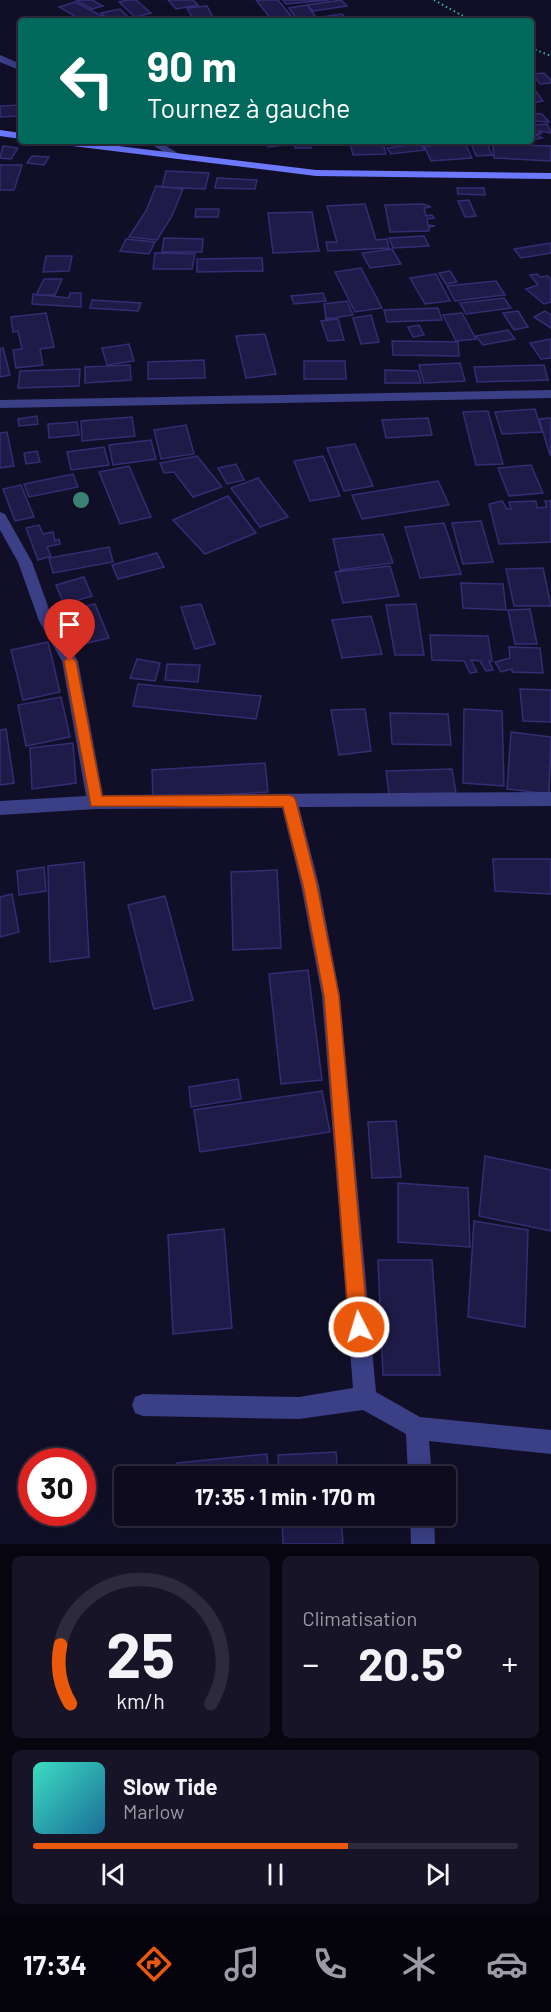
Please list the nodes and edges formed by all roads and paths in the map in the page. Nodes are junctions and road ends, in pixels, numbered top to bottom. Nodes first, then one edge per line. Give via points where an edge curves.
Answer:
1 (434, 0) edge
2 (467, 18) edge
3 (534, 49) edge
4 (551, 56) edge
5 (0, 58) edge
6 (18, 67) edge
7 (0, 133) edge
8 (18, 136) edge
9 (79, 144) edge
10 (156, 144) edge
11 (179, 157) junction
12 (551, 176) edge
13 (551, 394) edge
14 (0, 404) edge
15 (0, 518) edge
16 (551, 799) edge
17 (289, 801) junction
18 (96, 802) junction
19 (0, 808) edge
20 (365, 1398) junction
21 (143, 1405) dead end
22 (417, 1428) junction
23 (551, 1442) edge
24 (419, 1466) edge
25 (422, 1526) edge
26 (423, 1544) edge

1 - 2 path
3 - 4 path
5 - 6 street
7 - 8 main road
9 - 11 main road
10 - 11 street
11 - 12 main road via 316,173
13 - 14 street
15 - 18 street via 25,562 46,621 70,661
16 - 17 street
17 - 18 street
17 - 20 street via 331,996
18 - 19 street
20 - 21 street via 299,1408
20 - 22 street
22 - 23 street
22 - 24 street
25 - 26 street

